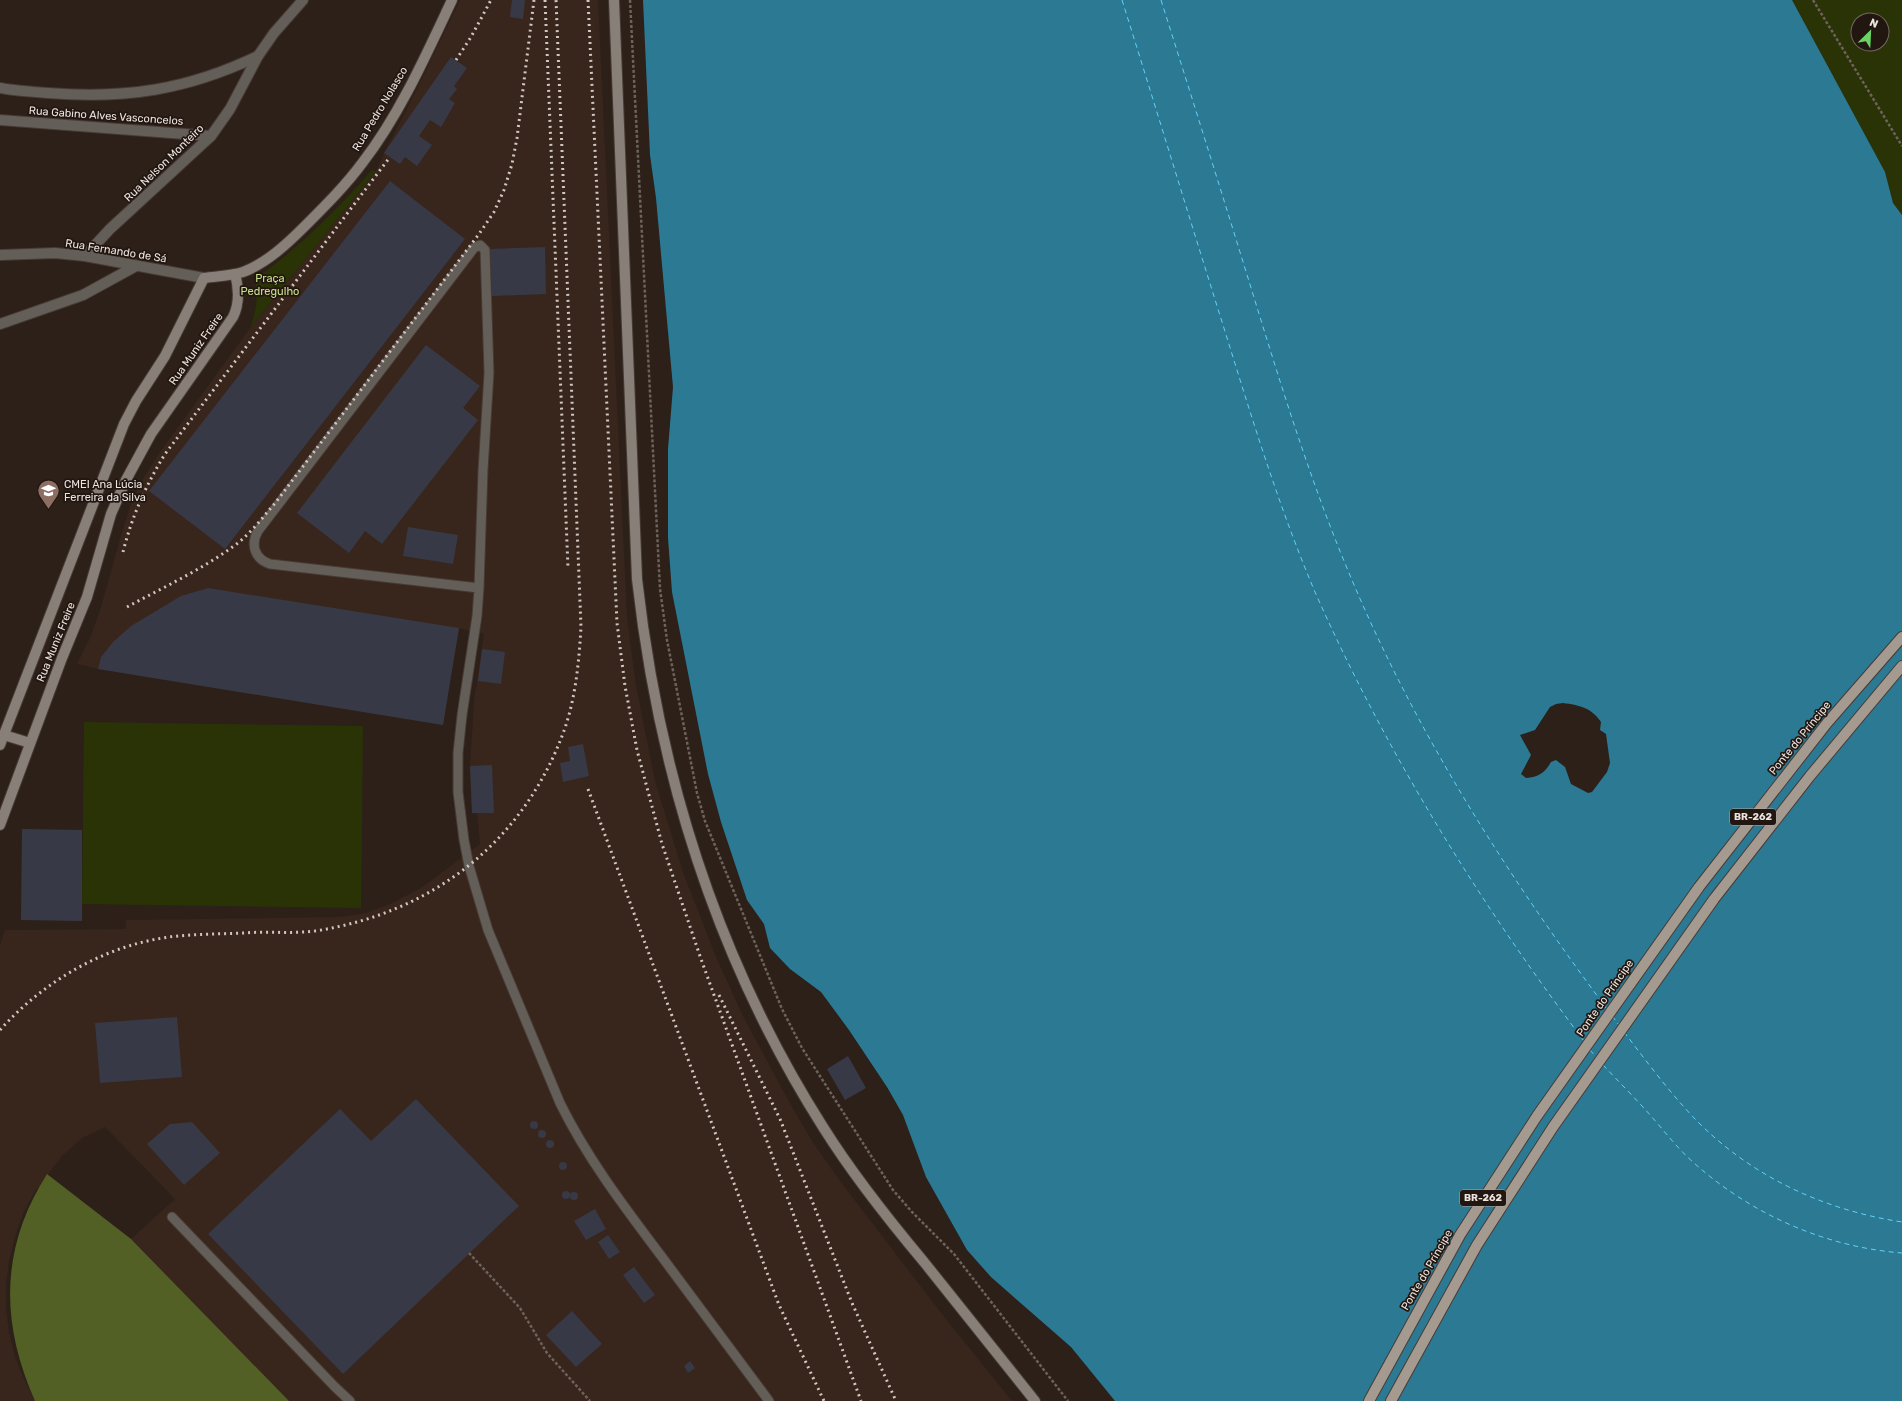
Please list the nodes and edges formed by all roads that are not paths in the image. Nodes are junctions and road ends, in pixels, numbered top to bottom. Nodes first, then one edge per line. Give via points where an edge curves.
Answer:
1 (303, 0) edge
2 (452, 0) edge
3 (614, 0) edge
4 (258, 56) junction
5 (0, 88) edge
6 (0, 120) edge
7 (211, 136) junction
8 (0, 254) edge
9 (85, 256) junction
10 (136, 266) junction
11 (235, 274) junction
12 (204, 278) junction
13 (0, 324) edge
14 (479, 588) junction
15 (1902, 637) edge
16 (1902, 666) edge
17 (2, 740) edge
18 (30, 743) junction
19 (0, 825) edge
20 (172, 1217) dead end
21 (350, 1401) edge
22 (769, 1401) edge
23 (1035, 1401) edge
24 (1369, 1401) edge
25 (1391, 1401) edge

1 - 4 street, Rua Nelson Monteiro
2 - 11 street, Rua Pedro Nolasco via 395,112 360,166 331,201 289,242 254,267
3 - 23 street via 637,579 662,732 689,836 725,939 750,995 769,1036 824,1128 883,1212
4 - 5 street via 194,82 148,92 87,96
4 - 7 street, Rua Nelson Monteiro via 230,109
6 - 7 street, Rua Gabino Alves Vasconcelos
7 - 9 street, Rua Nelson Monteiro via 110,229
8 - 9 street, Rua Fernando de Sá via 55,253
9 - 10 street, Rua Fernando de Sá
10 - 12 street, Rua Fernando de Sá
10 - 13 street via 83,295
11 - 12 street
11 - 18 street, Rua Muniz Freire via 238,299 233,317 151,434 126,480 112,514 87,597
12 - 17 street, Rua Muniz Freire via 165,356 124,424
14 - 14 lane via 489,373 485,250 478,245 258,531 253,542 260,559 270,564
14 - 22 lane via 458,753 458,792 469,866 488,930 560,1103 586,1153
15 - 24 main road, Ponte do Príncipe / BR-262 via 1827,723 1699,887 1536,1116 1460,1235
16 - 25 main road, BR-262 via 1810,776 1714,899 1553,1127 1474,1252
17 - 18 street
18 - 19 street, Rua Muniz Freire
20 - 21 lane

